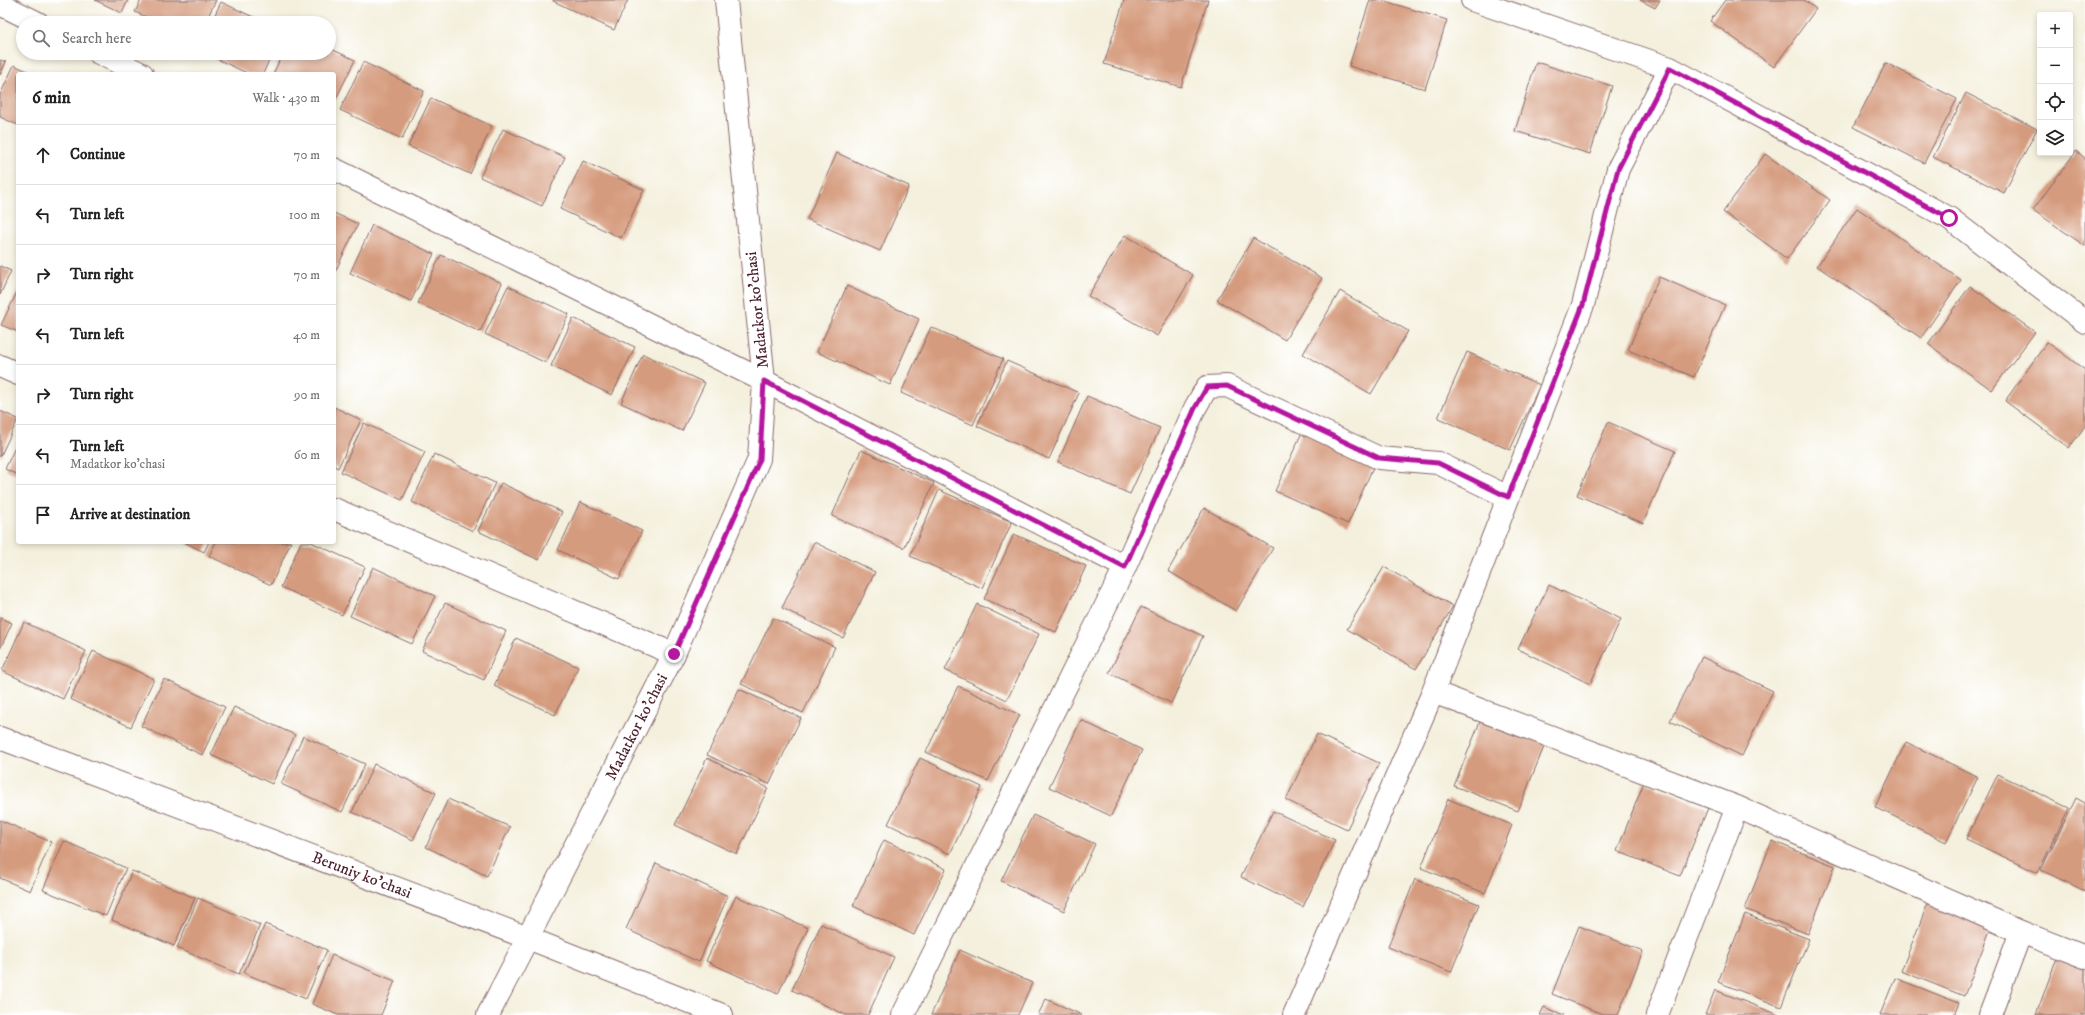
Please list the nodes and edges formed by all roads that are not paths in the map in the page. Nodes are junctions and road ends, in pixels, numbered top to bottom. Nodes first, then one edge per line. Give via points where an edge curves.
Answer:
1 (726, 0) edge
2 (1472, 0) edge
3 (0, 4) edge
4 (24, 16) edge
5 (113, 60) edge
6 (1670, 68) junction
7 (138, 72) edge
8 (336, 170) edge
9 (2085, 322) edge
10 (0, 366) edge
11 (16, 373) edge
12 (764, 381) junction
13 (1508, 497) junction
14 (336, 510) edge
15 (1125, 567) junction
16 (674, 654) junction
17 (1433, 692) junction
18 (0, 738) edge
19 (1737, 807) junction
20 (2021, 932) junction
21 (528, 938) junction
22 (2085, 956) edge
23 (488, 1015) edge
24 (722, 1015) edge
25 (903, 1015) edge
26 (1294, 1015) edge
27 (1657, 1015) edge
28 (1990, 1015) edge

1 - 12 street, Madatkor ko'chasi
2 - 6 street
3 - 4 street
5 - 7 street
6 - 9 street via 1949,218
6 - 13 street via 1618,169 1583,305
8 - 12 street
10 - 11 street
12 - 15 street
12 - 16 street, Madatkor ko'chasi via 760,459
13 - 15 street via 1438,463 1379,458 1227,386 1207,387 1195,408
13 - 17 street
14 - 16 street
15 - 25 street
16 - 21 street, Madatkor ko'chasi
17 - 19 street
17 - 26 street
18 - 21 street, Beruniy ko'chasi
19 - 20 street
19 - 27 street
20 - 22 street
20 - 28 street
21 - 23 street, Madatkor ko'chasi
21 - 24 street, Beruniy ko'chasi

